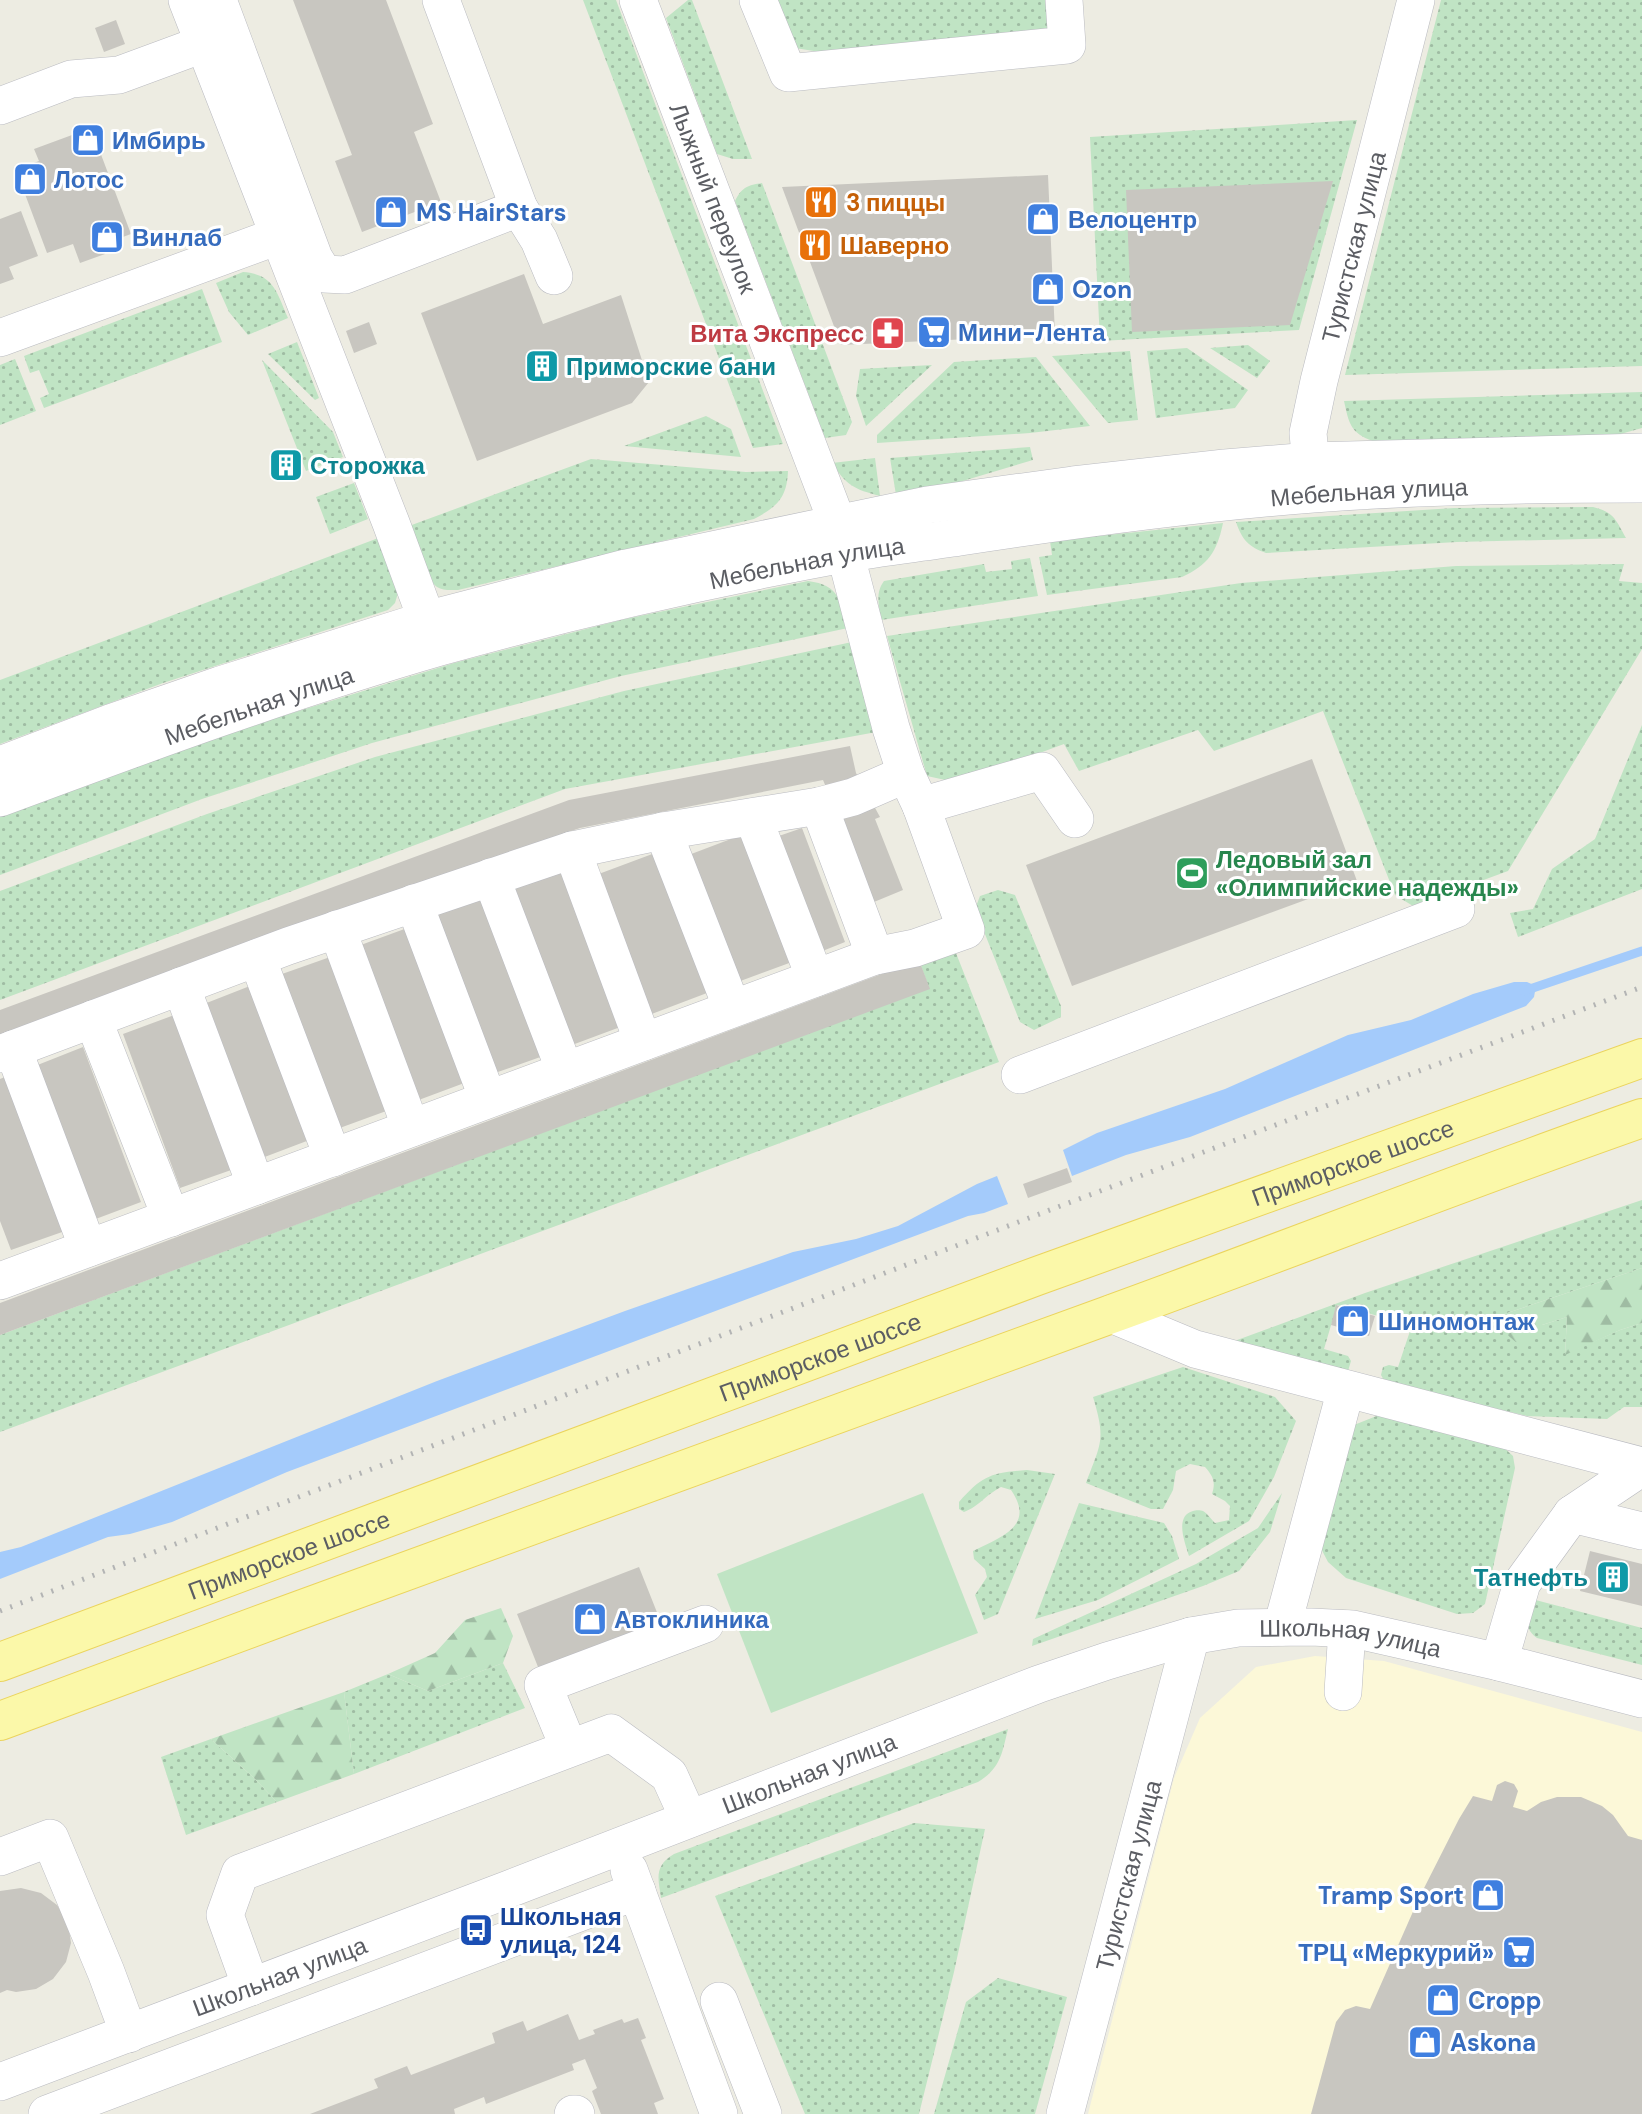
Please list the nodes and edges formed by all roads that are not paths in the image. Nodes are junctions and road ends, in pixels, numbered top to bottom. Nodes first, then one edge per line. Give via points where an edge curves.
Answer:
1 (187, 0) edge
2 (218, 0) edge
3 (441, 0) edge
4 (638, 0) edge
5 (758, 0) edge
6 (1064, 0) edge
7 (1416, 0) edge
8 (203, 44) junction
9 (0, 106) edge
10 (519, 208) junction
11 (278, 236) junction
12 (554, 276) dead end
13 (0, 338) edge
14 (1642, 452) edge
15 (1312, 478) junction
16 (1642, 484) edge
17 (842, 538) junction
18 (431, 634) junction
19 (0, 765) edge
20 (914, 790) junction
21 (0, 798) edge
22 (819, 806) junction
23 (753, 817) junction
24 (1075, 819) dead end
25 (663, 831) junction
26 (572, 850) junction
27 (491, 877) junction
28 (414, 903) junction
29 (1456, 909) dead end
30 (337, 929) junction
31 (875, 956) junction
32 (257, 958) junction
33 (814, 978) junction
34 (181, 986) junction
35 (732, 1009) junction
36 (93, 1019) junction
37 (643, 1042) junction
38 (6, 1052) edge
39 (1642, 1058) edge
40 (565, 1071) junction
41 (1020, 1075) dead end
42 (488, 1099) junction
43 (1642, 1118) edge
44 (411, 1128) junction
45 (333, 1158) junction
46 (256, 1186) junction
47 (170, 1218) junction
48 (88, 1248) junction
49 (2, 1274) edge
50 (1111, 1314) junction
51 (1346, 1389) junction
52 (1642, 1467) edge
53 (1572, 1514) junction
54 (1642, 1531) edge
55 (705, 1624) dead end
56 (1282, 1627) junction
57 (1347, 1629) junction
58 (1191, 1636) junction
59 (0, 1662) edge
60 (1499, 1662) junction
61 (1343, 1692) dead end
62 (1642, 1699) edge
63 (0, 1721) edge
64 (569, 1748) junction
65 (689, 1819) junction
66 (620, 1846) junction
67 (0, 1857) edge
68 (637, 1891) junction
69 (251, 1987) junction
70 (719, 2001) dead end
71 (129, 2034) junction
72 (0, 2082) edge
73 (47, 2114) edge
74 (719, 2114) edge
75 (763, 2114) edge
76 (1065, 2114) edge

1 - 8 street
2 - 10 street via 314,258 324,274 345,275
3 - 10 street
4 - 17 street, Лыжный переулок
5 - 6 street via 788,73 1067,46
7 - 15 street, Туристская улица via 1319,381 1308,433
8 - 9 street via 124,87 71,79
8 - 11 street
10 - 12 street via 540,240
11 - 13 street
11 - 18 street
14 - 15 street, Мебельная улица
15 - 16 street, Мебельная улица
15 - 17 street, Мебельная улица via 1225,468 1073,485 927,505
17 - 18 street, Мебельная улица via 626,568
17 - 20 street, Лыжный переулок via 891,728
18 - 19 street, Мебельная улица via 220,685
18 - 21 street, Мебельная улица
20 - 22 street
20 - 24 street via 1042,771
20 - 31 street, Лыжный переулок via 965,930
22 - 23 street
22 - 31 street
23 - 25 street
23 - 33 street
25 - 26 street
25 - 35 street
26 - 27 street
26 - 37 street
27 - 28 street
27 - 40 street
28 - 30 street
28 - 42 street
29 - 41 street
30 - 32 street
30 - 44 street
31 - 33 street
32 - 34 street
32 - 45 street
33 - 35 street
34 - 36 street
34 - 46 street
35 - 37 street
36 - 38 street
36 - 47 street
37 - 40 street
38 - 48 street
39 - 59 main road, Приморское шоссе via 1037,1276
40 - 42 street
42 - 44 street
43 - 50 main road
44 - 45 street
45 - 46 street
46 - 47 street
47 - 48 street
48 - 49 street
50 - 51 street via 1195,1349
50 - 63 main road
51 - 52 street
51 - 56 street
52 - 53 street
53 - 54 street
53 - 60 street via 1522,1583
55 - 64 street via 543,1685
56 - 57 street, Школьная улица
56 - 58 street, Школьная улица
57 - 60 street, Школьная улица
57 - 61 street
58 - 65 street, Школьная улица via 1039,1685
58 - 76 street, Туристская улица
60 - 62 street, Школьная улица
64 - 65 street via 611,1732 669,1775
64 - 69 street via 240,1873 225,1915
65 - 66 street, Школьная улица
66 - 68 street
66 - 69 street, Школьная улица
67 - 71 street via 50,1838
68 - 73 street
68 - 74 street
69 - 71 street, Школьная улица
70 - 75 street
71 - 72 street, Школьная улица

